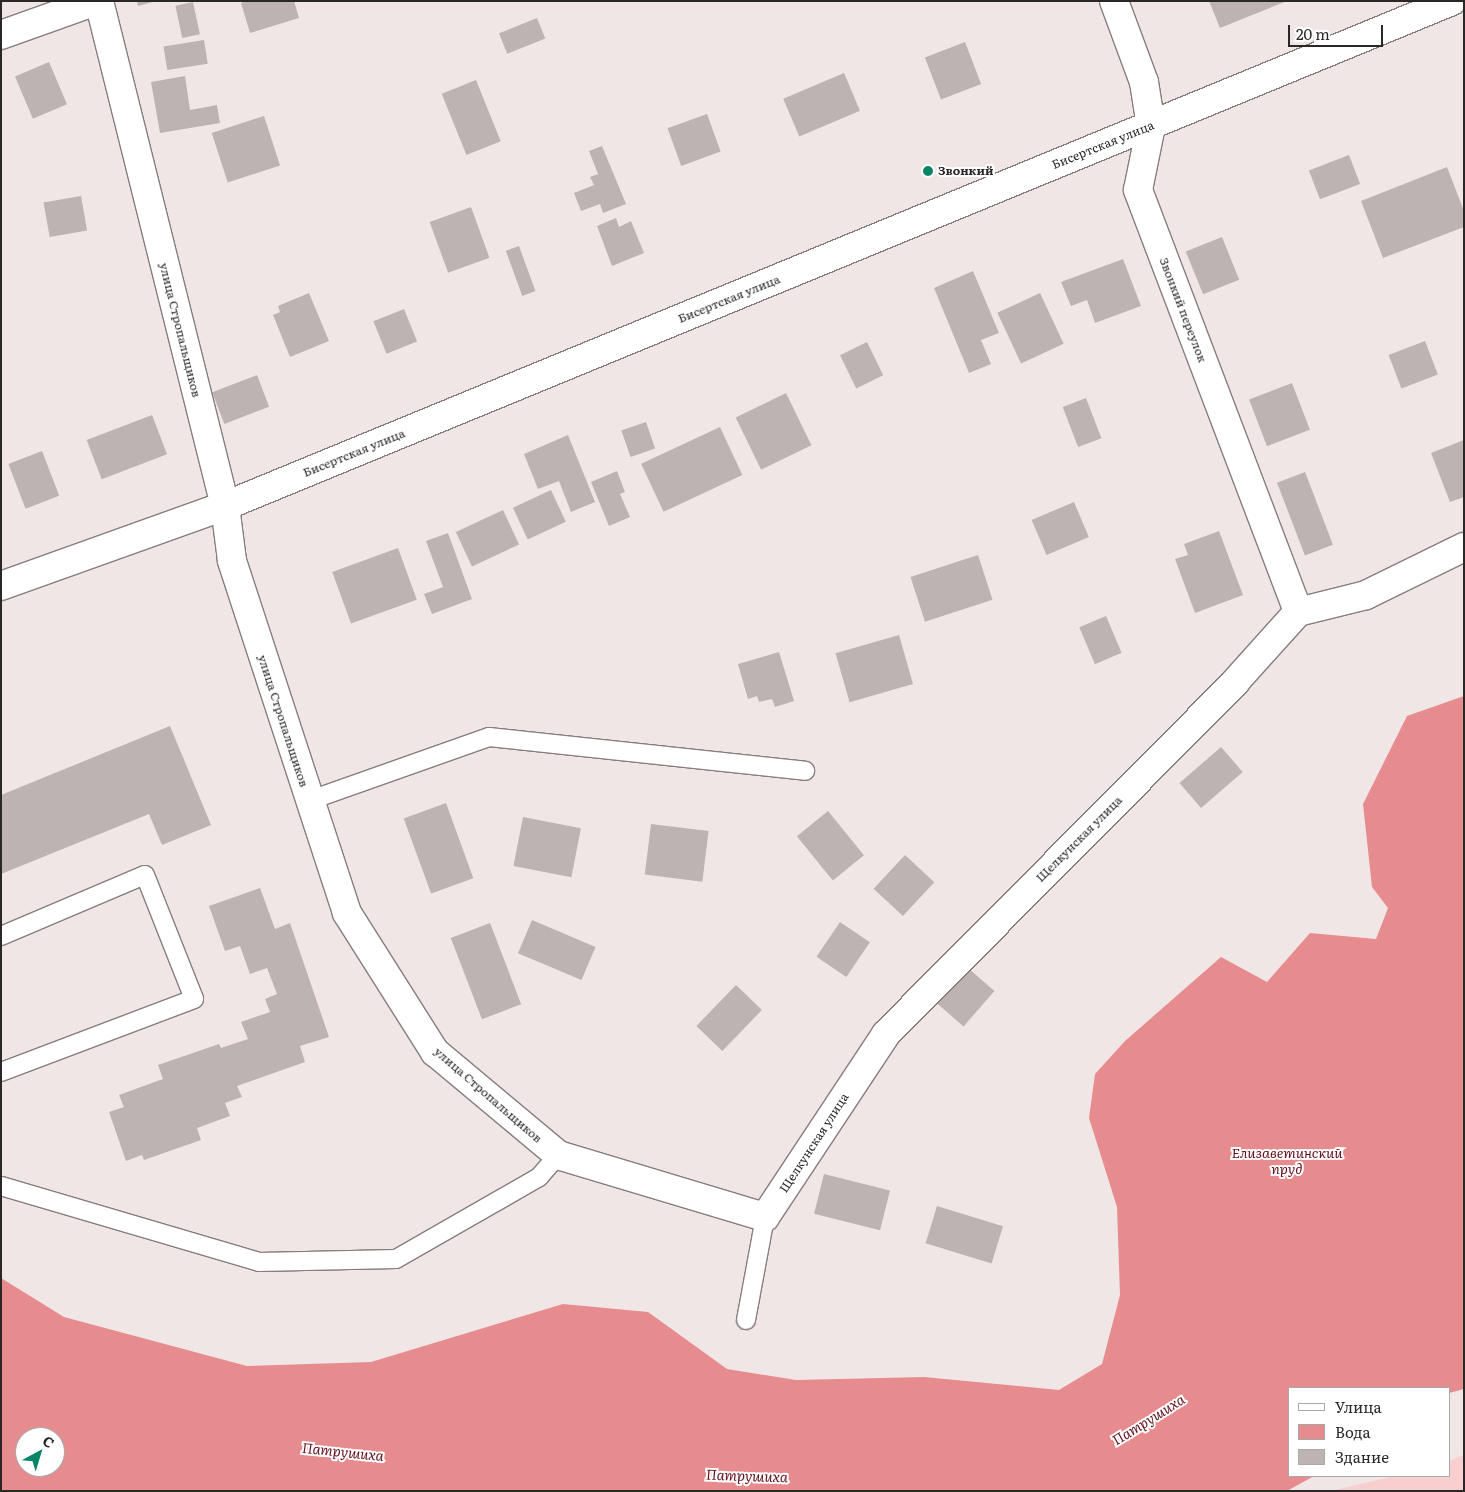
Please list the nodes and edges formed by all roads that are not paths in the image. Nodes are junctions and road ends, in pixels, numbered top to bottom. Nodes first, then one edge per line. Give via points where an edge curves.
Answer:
1 (98, 1) edge
2 (1114, 1) edge
3 (1452, 1) edge
4 (1, 35) edge
5 (1151, 126) junction
6 (224, 506) junction
7 (1464, 547) edge
8 (1, 586) edge
9 (1298, 612) junction
10 (805, 771) dead end
11 (308, 801) junction
12 (1, 936) edge
13 (1, 1072) edge
14 (558, 1155) junction
15 (1, 1186) edge
16 (765, 1217) junction
17 (746, 1320) dead end

1 - 4 street
1 - 6 street, улица Стропальщиков
2 - 5 street, Звонкий переулок via 1144,82
3 - 5 street, Бисертская улица
5 - 6 street, Бисертская улица
5 - 9 street, Звонкий переулок via 1138,190
6 - 8 street, Бисертская улица
6 - 11 street, улица Стропальщиков via 232,562
7 - 9 street via 1366,595
9 - 16 street, Щелкунская улица via 1235,682 886,1034
10 - 11 lane via 489,737
11 - 14 street, улица Стропальщиков via 347,913 435,1052
12 - 13 lane via 145,876 194,999
14 - 15 lane via 539,1176 396,1259 259,1262
14 - 16 street, улица Стропальщиков
16 - 17 lane

